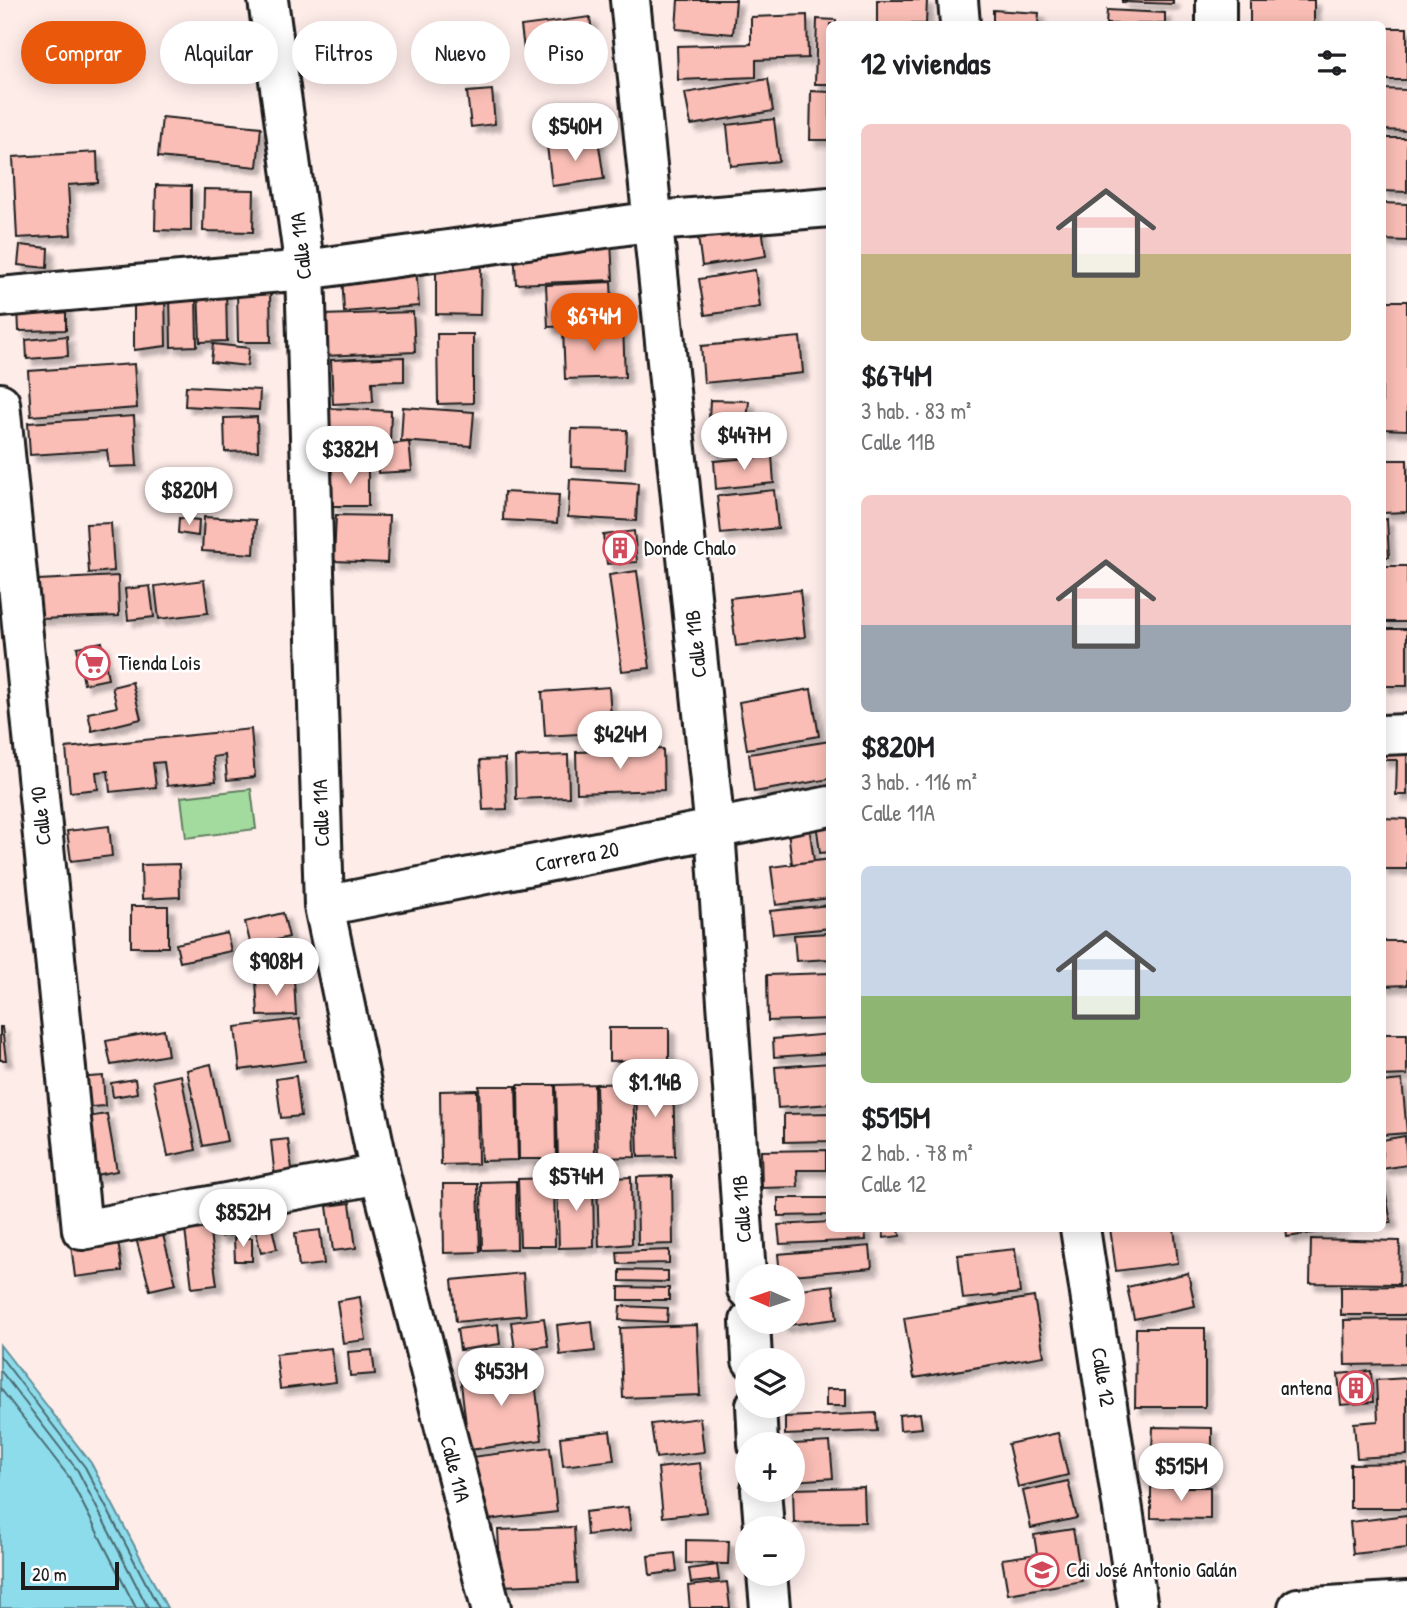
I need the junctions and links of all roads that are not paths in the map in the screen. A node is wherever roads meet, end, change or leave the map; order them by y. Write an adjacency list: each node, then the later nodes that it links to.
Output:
1 (268, 0): 9 (street, Calle 11A)
2 (630, 0): 8 (street, Calle 11B)
3 (958, 0): 5 (street)
4 (1216, 0): 6 (street)
5 (960, 21)
6 (1216, 21)
7 (826, 207): 8 (street)
8 (654, 221): 9 (street); 15 (street, Calle 11B)
9 (305, 271): 10 (street); 16 (street, Calle 11A)
10 (0, 296)
11 (0, 403): 17 (street, Calle 10)
12 (1407, 734): 13 (street)
13 (1386, 735)
14 (826, 807): 15 (street, Carrera 20)
15 (715, 830): 16 (street, Carrera 20); 19 (street, Calle 11B)
16 (324, 906): 17 (street, Calle 11A)
17 (380, 1174): 22 (street, Calle 11A)
18 (1081, 1232): 24 (street, Calle 12)
19 (745, 1264)
20 (768, 1586): 23 (street)
21 (1407, 1601): 25 (street)
22 (491, 1608)
23 (770, 1608)
24 (1138, 1608)
25 (1298, 1608)

